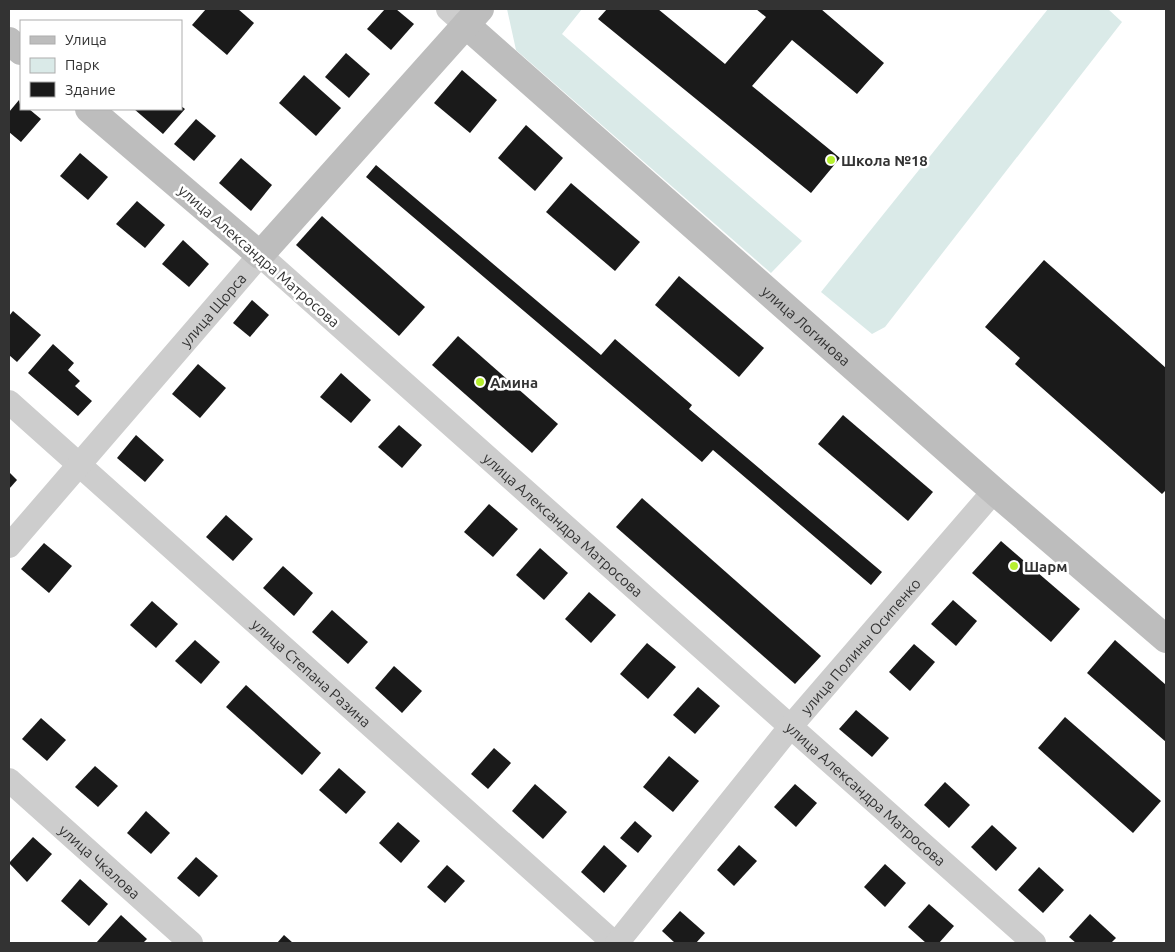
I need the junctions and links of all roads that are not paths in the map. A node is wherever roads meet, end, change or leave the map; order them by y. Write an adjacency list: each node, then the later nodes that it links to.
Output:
1 (465, 14): 5 (street, улица Щорса); 8 (street, улица Логинова)
2 (9, 41): 3 (street)
3 (20, 50)
4 (90, 110): 5 (street, улица Александра Матросова)
5 (260, 255): 7 (street, улица Щорса); 11 (street, улица Александра Матросова)
6 (9, 402): 7 (street, улица Степана Разина)
7 (80, 466): 9 (street, улица Щорса); 14 (street, улица Степана Разина)
8 (994, 491): 10 (street, улица Логинова); 11 (street, улица Полины Осипенко)
9 (9, 546)
10 (1166, 639)
11 (791, 726): 14 (street, улица Полины Осипенко); 15 (street, улица Александра Матросова)
12 (9, 780): 13 (street, улица Чкалова)
13 (191, 943)
14 (616, 943)
15 (1034, 943)

